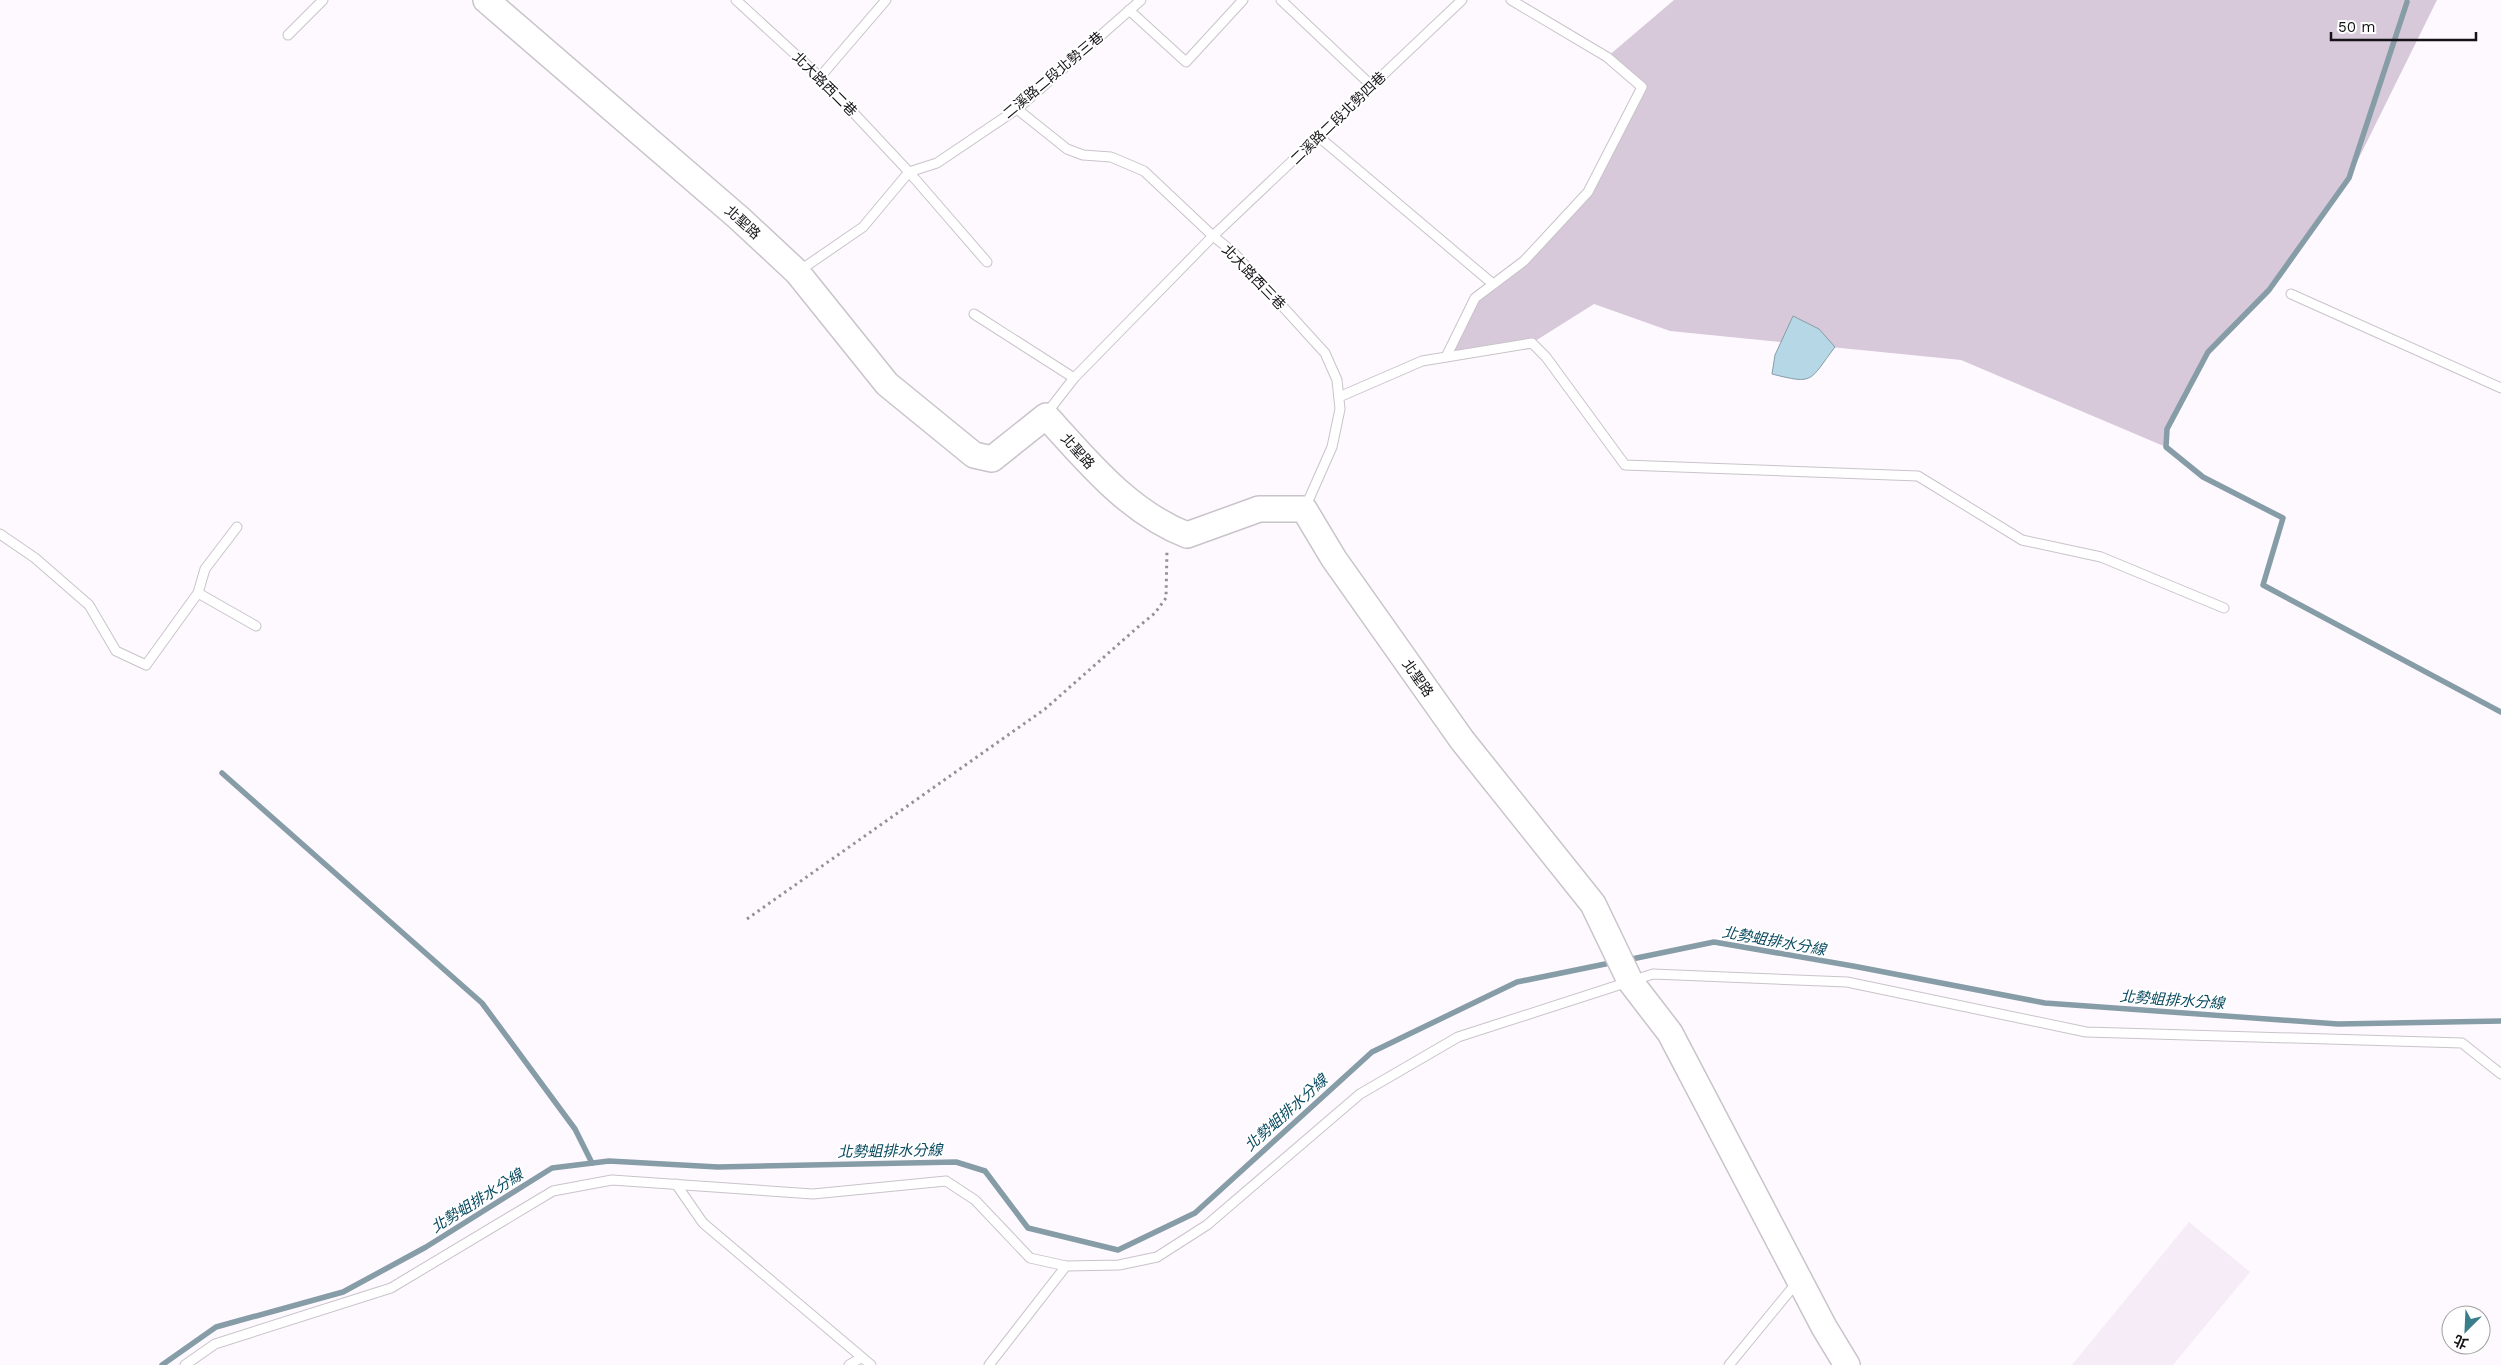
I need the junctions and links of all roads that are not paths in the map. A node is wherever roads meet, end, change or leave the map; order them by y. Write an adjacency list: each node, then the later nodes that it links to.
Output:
1 (323, 0): 11 (lane)
2 (486, 0): 19 (street, 北聖路)
3 (736, 0): 12 (lane, 北大路西二巷)
4 (886, 0): 12 (lane)
5 (1141, 0): 10 (lane, 二溪路二段北勢三巷)
6 (1243, 0): 10 (lane)
7 (1281, 0): 13 (lane)
8 (1462, 0): 13 (lane, 二溪路二段北勢四巷)
9 (1511, 0): 20 (lane)
10 (1129, 10): 14 (lane, 二溪路二段北勢三巷)
11 (288, 35)
12 (820, 77): 16 (lane, 北大路西二巷)
13 (1372, 86): 15 (lane, 二溪路二段北勢四巷)
14 (1017, 109): 16 (lane, 二溪路二段北勢三巷); 17 (lane, 北大路西三巷)
15 (1318, 137): 17 (lane, 二溪路二段北勢四巷); 20 (lane)
16 (909, 172): 18 (lane, 北大路西二巷); 19 (lane)
17 (1213, 236): 24 (lane, 二溪路二段北勢四巷); 26 (lane, 北大路西三巷)
18 (987, 262)
19 (797, 272): 27 (street, 北聖路)
20 (1493, 284): 23 (lane)
21 (2291, 294): 25 (lane)
22 (974, 314): 24 (lane)
23 (1446, 357): 26 (lane); 32 (lane)
24 (1074, 378): 27 (lane, 二溪路二段北勢四巷)
25 (2501, 388)
26 (1339, 397): 28 (lane, 北大路西三巷)
27 (1046, 416): 28 (street, 北聖路)
28 (1304, 508): 34 (street, 北聖路)
29 (236, 527): 31 (lane)
30 (0, 534): 31 (lane)
31 (198, 593): 33 (lane)
32 (2224, 608)
33 (256, 626)
34 (1624, 968): 35 (lane); 37 (lane); 38 (street, 北聖路)
35 (2501, 1074)
36 (676, 1184): 37 (lane); 39 (lane); 40 (lane)
37 (1066, 1266): 43 (lane)
38 (1800, 1279): 44 (lane); 45 (street, 北聖路)
39 (862, 1358): 41 (lane); 42 (lane)
40 (185, 1365)
41 (849, 1365)
42 (871, 1365)
43 (990, 1365)
44 (1729, 1365)
45 (1847, 1365)

